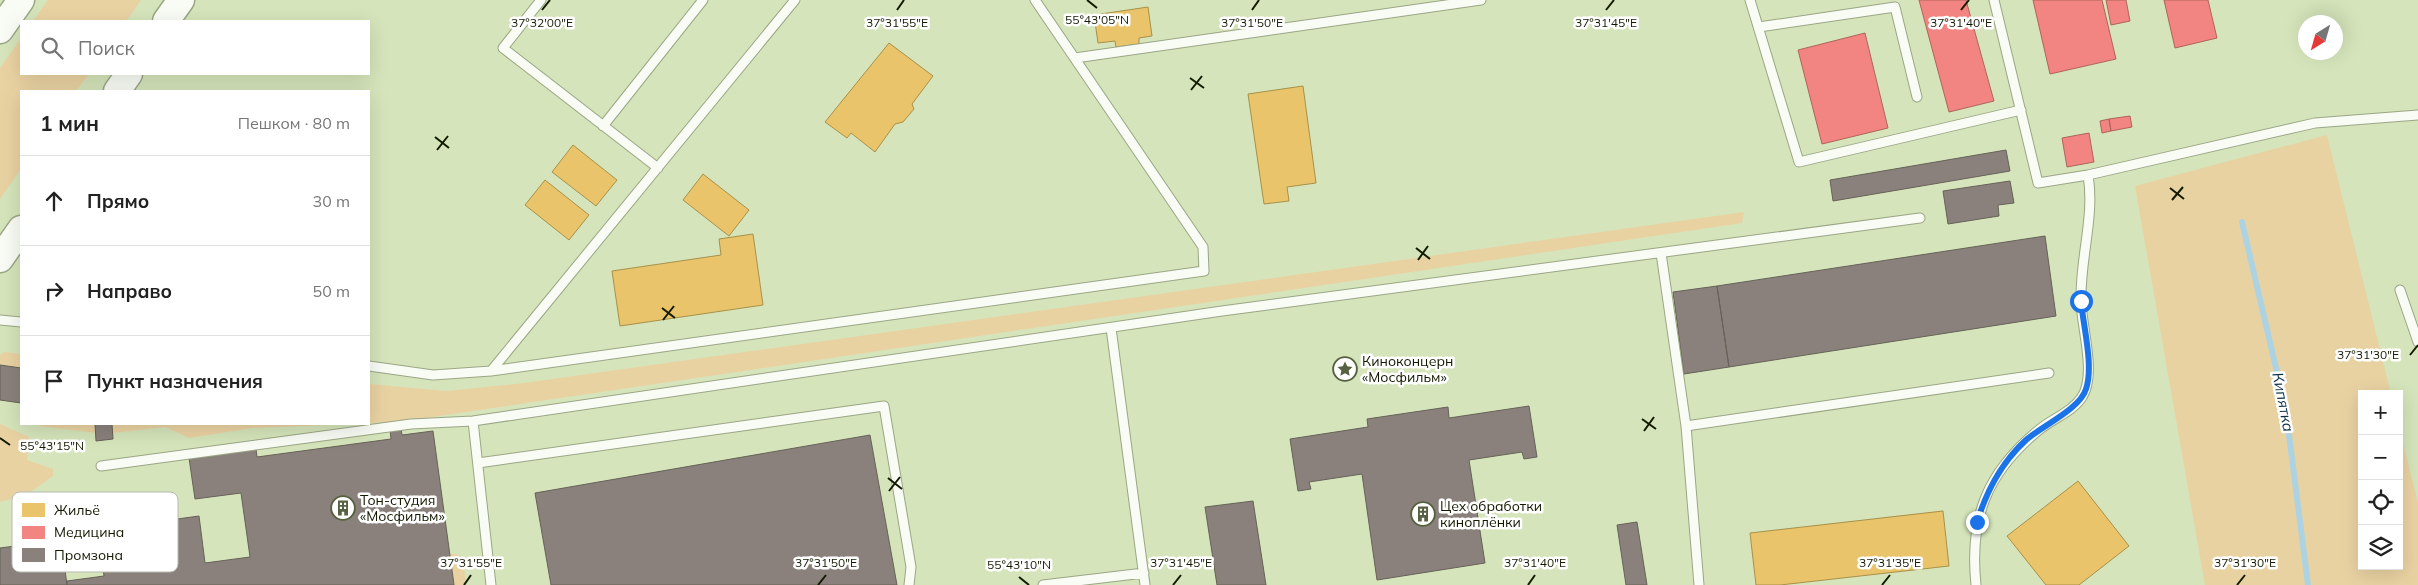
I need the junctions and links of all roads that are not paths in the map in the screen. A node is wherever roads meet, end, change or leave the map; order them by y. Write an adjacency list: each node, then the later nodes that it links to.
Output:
1 (21, 0): 12 (main road)
2 (181, 0): 10 (main road)
3 (541, 0): 19 (lane)
4 (703, 0): 19 (lane)
5 (795, 0): 20 (lane)
6 (1035, 0): 13 (lane)
7 (1481, 0): 13 (lane)
8 (1750, 0): 11 (lane)
9 (1994, 0): 17 (lane)
10 (167, 20)
11 (1759, 27): 16 (lane); 17 (lane)
12 (0, 30)
13 (1075, 58): 32 (lane)
14 (128, 75): 15 (main road)
15 (118, 90)
16 (1917, 97)
17 (2020, 110): 21 (lane)
18 (2418, 115): 21 (lane)
19 (603, 126): 20 (lane)
20 (658, 168): 32 (lane)
21 (2088, 175): 44 (lane)
22 (1920, 218): 24 (lane)
23 (20, 229): 25 (main road)
24 (1661, 253): 29 (lane); 35 (lane)
25 (0, 259)
26 (2400, 290): 30 (lane)
27 (0, 320): 28 (lane)
28 (20, 322)
29 (1111, 328): 34 (lane); 38 (lane)
30 (2418, 342)
31 (370, 366): 32 (lane)
32 (491, 371)
33 (2049, 374): 35 (lane)
34 (473, 421): 36 (lane); 37 (lane)
35 (1686, 426): 43 (lane)
36 (478, 464): 39 (lane); 40 (lane)
37 (101, 466)
38 (1144, 572): 41 (lane); 42 (lane)
39 (491, 585)
40 (909, 585)
41 (1043, 585)
42 (1146, 585)
43 (1699, 585)
44 (1976, 585)

